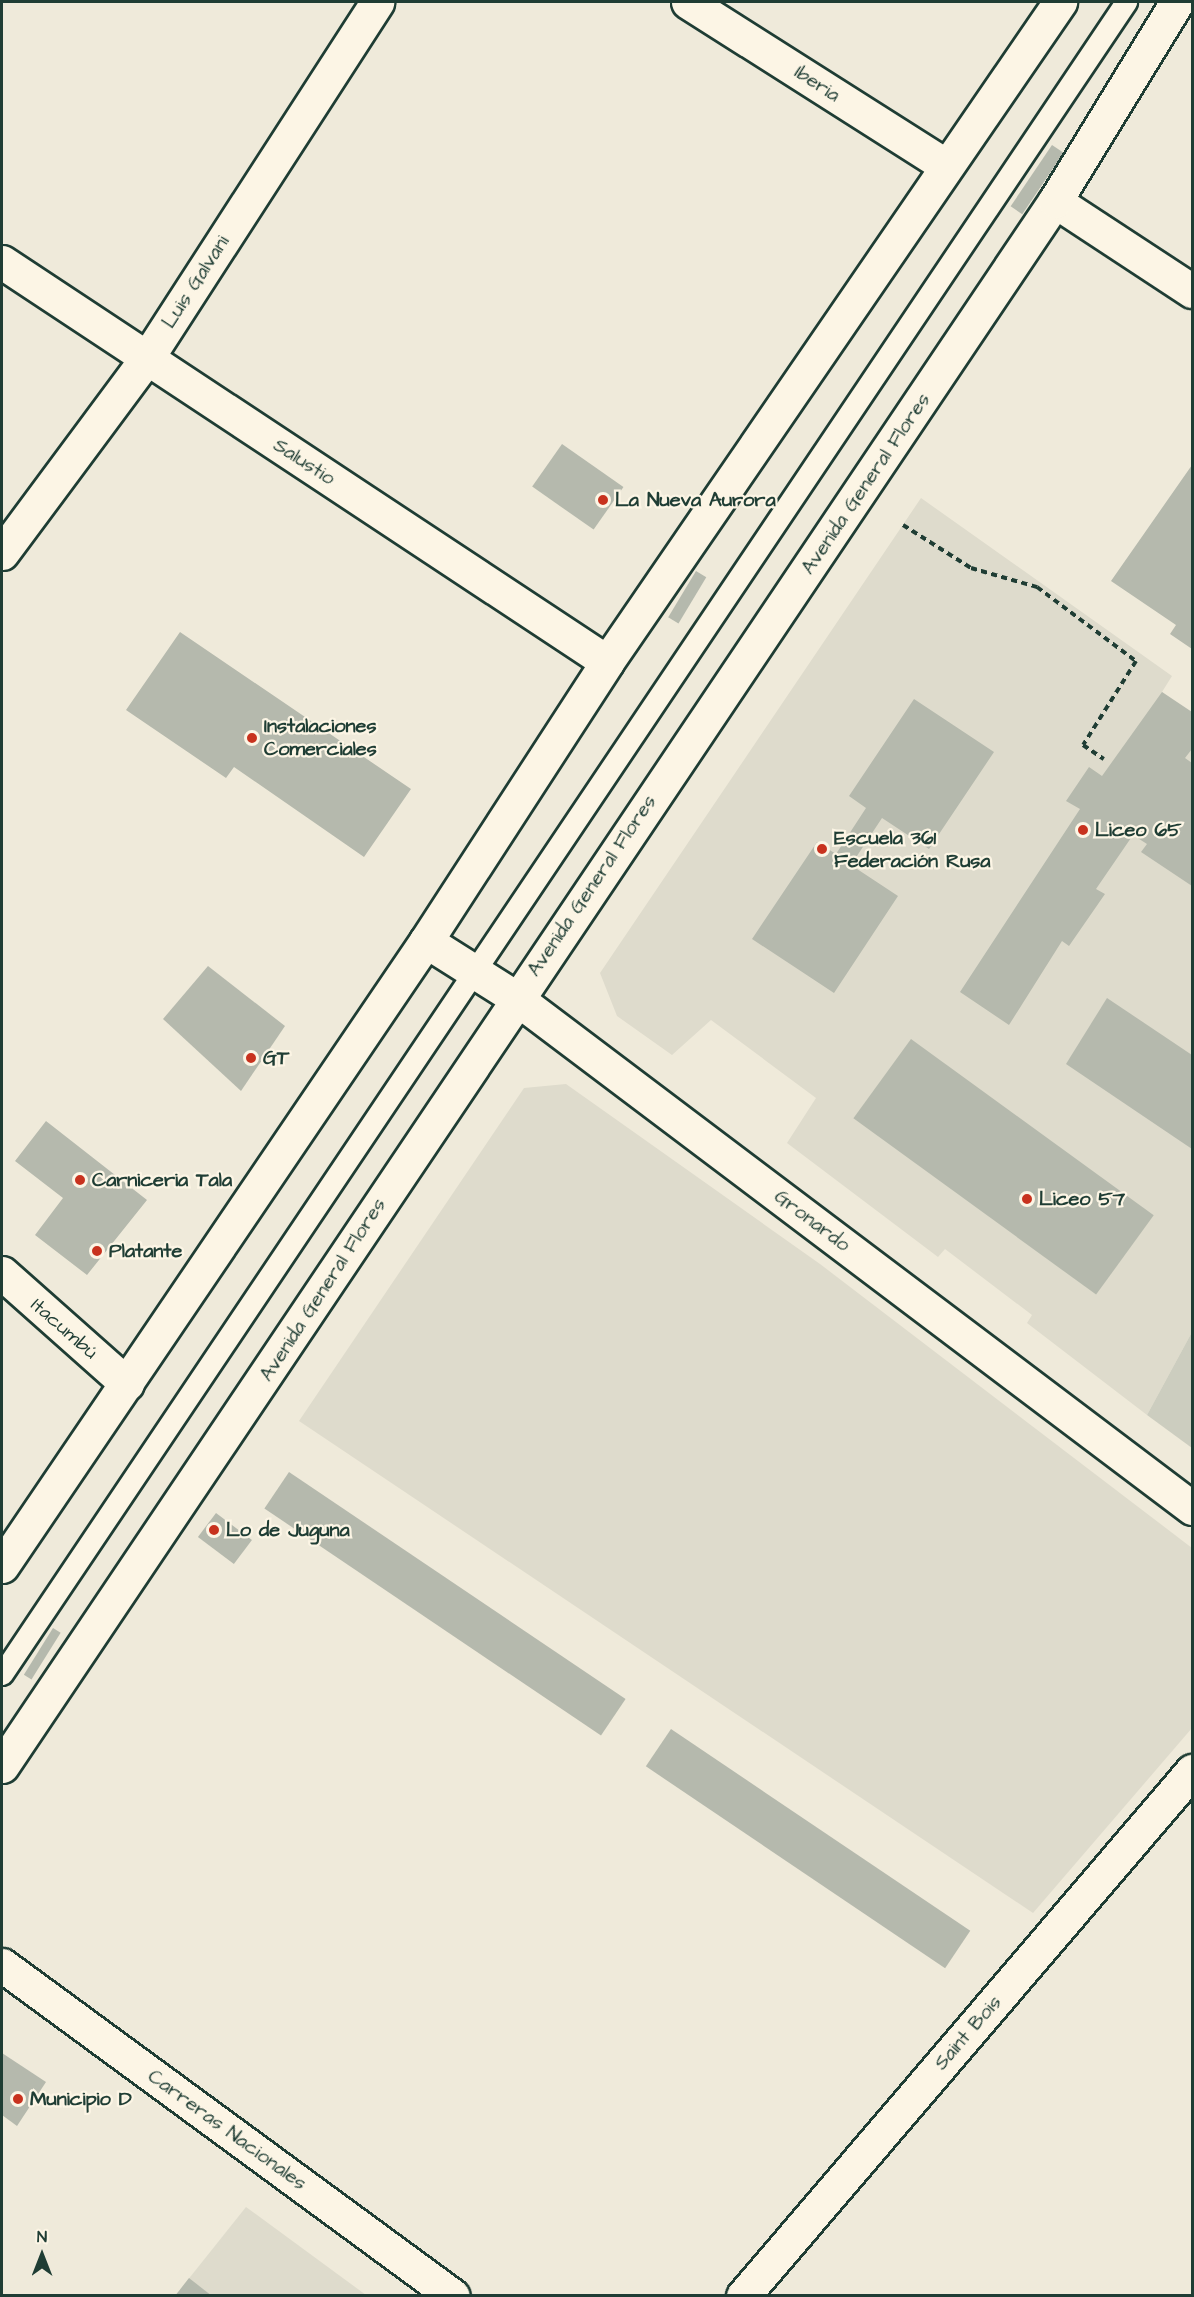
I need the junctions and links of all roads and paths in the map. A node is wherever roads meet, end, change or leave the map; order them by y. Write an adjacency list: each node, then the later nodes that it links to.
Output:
1 (377, 2): 10 (street, Luis Galvani)
2 (688, 2): 6 (street, Iberia)
3 (1060, 2): 6 (street)
4 (1126, 2): 16 (lane)
5 (1177, 2): 7 (street, Avenida General Flores)
6 (946, 166): 13 (street)
7 (1055, 201): 9 (street); 17 (street, Avenida General Flores)
8 (2, 262): 10 (street, Salustio)
9 (1192, 291)
10 (147, 358): 12 (street, Luis Galvani); 13 (street, Salustio)
11 (903, 525): 14 (path)
12 (2, 553)
13 (607, 662): 15 (street)
14 (1104, 759)
15 (426, 941): 16 (street, Gronardo); 19 (street)
16 (476, 973): 17 (street, Gronardo); 22 (lane)
17 (516, 998): 20 (street, Gronardo); 23 (street, Avenida General Flores)
18 (2, 1274): 19 (street, Itacumbú)
19 (127, 1384): 21 (street)
20 (1192, 1508)
21 (2, 1566)
22 (2, 1674)
23 (2, 1766)
24 (1192, 1771): 27 (street, Saint Bois)
25 (2, 1965): 26 (street, Carreras Nacionales)
26 (453, 2295)
27 (743, 2295)

